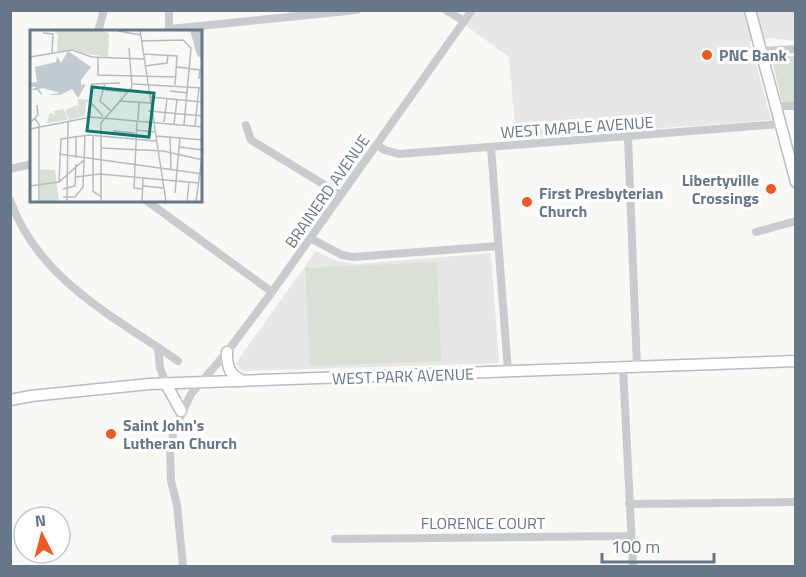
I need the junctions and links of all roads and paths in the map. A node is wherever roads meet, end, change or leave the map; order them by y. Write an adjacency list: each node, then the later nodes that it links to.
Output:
1 (104, 10): 8 (street)
2 (169, 10): 9 (street)
3 (357, 10): 10 (street)
4 (446, 10): 7 (street)
5 (472, 10): 7 (street, BRAINERD AVENUE)
6 (750, 10): 12 (main road)
7 (464, 21): 18 (street, BRAINERD AVENUE)
8 (99, 30)
9 (170, 30)
10 (179, 30)
11 (795, 49): 12 (street)
12 (761, 51): 13 (main road)
13 (776, 106): 14 (street); 15 (main road)
14 (795, 106)
15 (780, 124): 17 (street, WEST MAPLE AVENUE); 22 (main road)
16 (246, 125): 23 (street)
17 (628, 137): 19 (street, WEST MAPLE AVENUE); 36 (street)
18 (377, 145): 19 (street, WEST MAPLE AVENUE); 23 (street, BRAINERD AVENUE)
19 (490, 147): 29 (street)
20 (30, 164): 21 (street)
21 (10, 169)
22 (795, 182)
23 (341, 195): 28 (street, BRAINERD AVENUE)
24 (10, 200): 31 (street)
25 (148, 202): 30 (street)
26 (795, 221): 27 (street)
27 (756, 232)
28 (310, 238): 29 (street); 30 (street, BRAINERD AVENUE)
29 (498, 246): 38 (street)
30 (272, 292): 32 (street, BRAINERD AVENUE)
31 (158, 347): 33 (street); 37 (street)
32 (227, 352): 39 (main road); 40 (street, BRAINERD AVENUE)
33 (178, 361)
34 (795, 361): 36 (main road, WEST PARK AVENUE)
35 (623, 367): 36 (main road, WEST PARK AVENUE); 38 (main road, WEST PARK AVENUE); 46 (street)
36 (637, 367)
37 (160, 368): 41 (street); 42 (street)
38 (508, 372): 39 (main road, WEST PARK AVENUE)
39 (243, 382): 40 (main road, WEST PARK AVENUE)
40 (200, 383): 42 (main road, WEST PARK AVENUE); 44 (street, BRAINERD AVENUE)
41 (150, 384): 42 (main road, WEST PARK AVENUE); 43 (main road, WEST PARK AVENUE)
42 (166, 384): 44 (main road)
43 (10, 400)
44 (182, 411): 49 (street, BRAINERD AVENUE)
45 (795, 502): 46 (street)
46 (629, 504): 47 (street)
47 (631, 536): 48 (street, FLORENCE COURT); 50 (street)
48 (335, 539)
49 (183, 567)
50 (633, 567)

